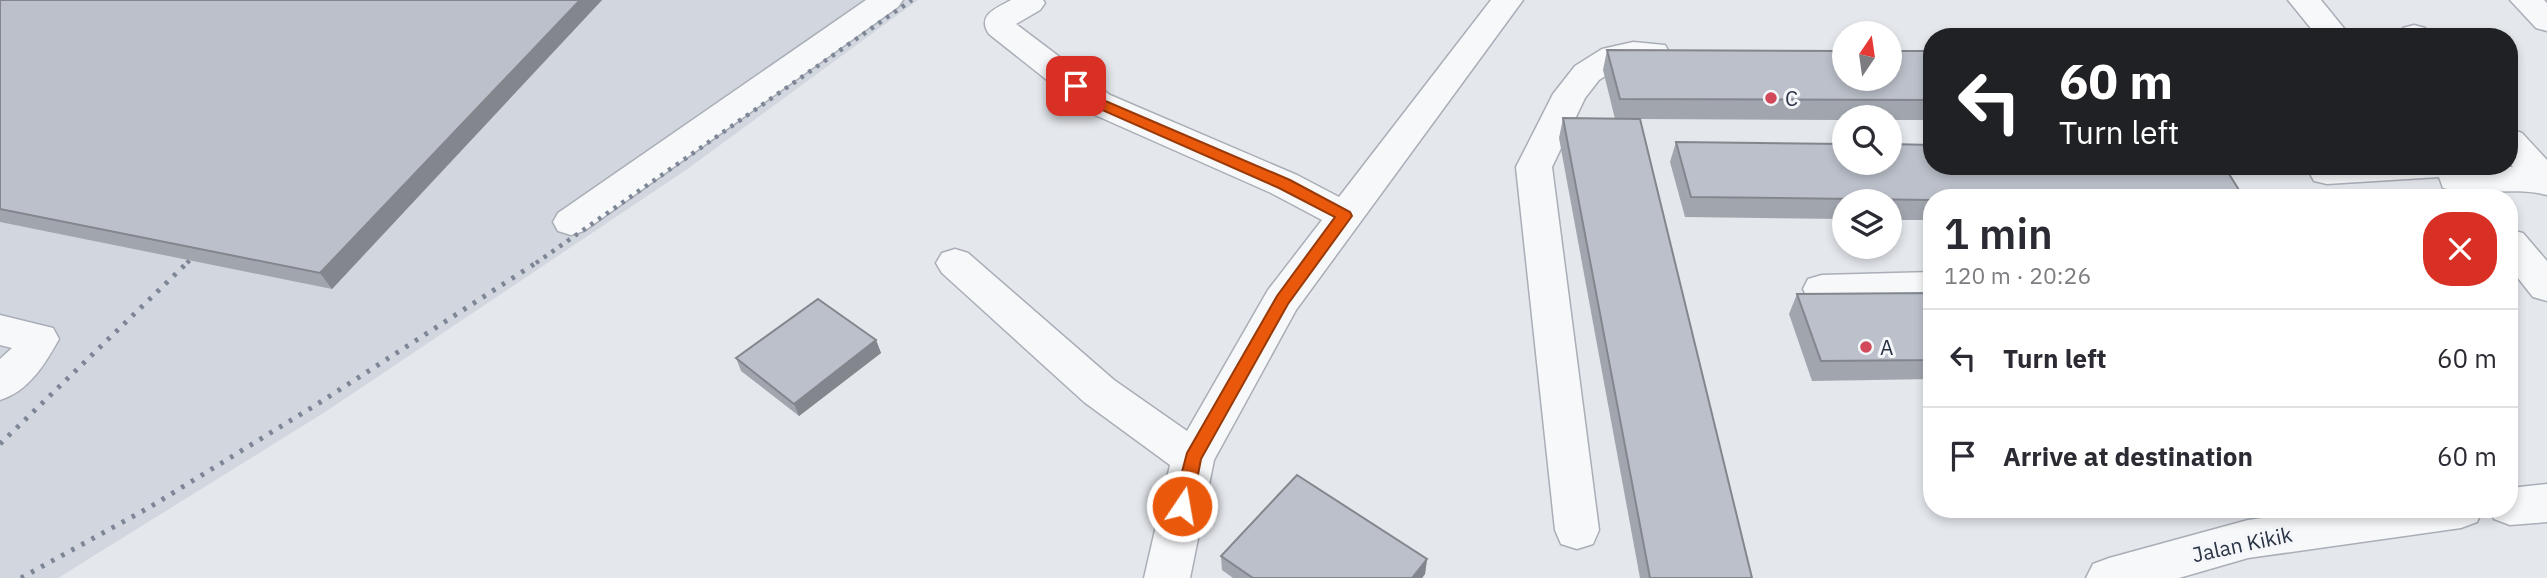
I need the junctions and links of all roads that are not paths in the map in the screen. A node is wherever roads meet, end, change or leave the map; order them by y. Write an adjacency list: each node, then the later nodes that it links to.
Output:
1 (838, 0): 10 (street)
2 (887, 0): 10 (street)
3 (1507, 0): 15 (street)
4 (2304, 0): 8 (street)
5 (2526, 0): 7 (street)
6 (1029, 3): 15 (street)
7 (2547, 21)
8 (2327, 28)
9 (1686, 51): 28 (street)
10 (798, 62): 16 (street)
11 (2518, 150): 14 (street)
12 (2452, 177): 13 (street); 14 (street)
13 (2331, 179)
14 (2545, 181)
15 (1345, 216): 24 (street)
16 (571, 222)
17 (2518, 253): 20 (street)
18 (955, 263): 24 (street)
19 (1923, 286): 21 (street)
20 (2547, 287)
21 (1822, 289)
22 (0, 330): 23 (street)
23 (0, 384)
24 (1193, 458): 29 (street)
25 (2547, 503): 26 (street)
26 (2518, 505)
27 (2397, 518): 30 (street, Jalan Kikik)
28 (1577, 530)
29 (1167, 578)
30 (2109, 578)

